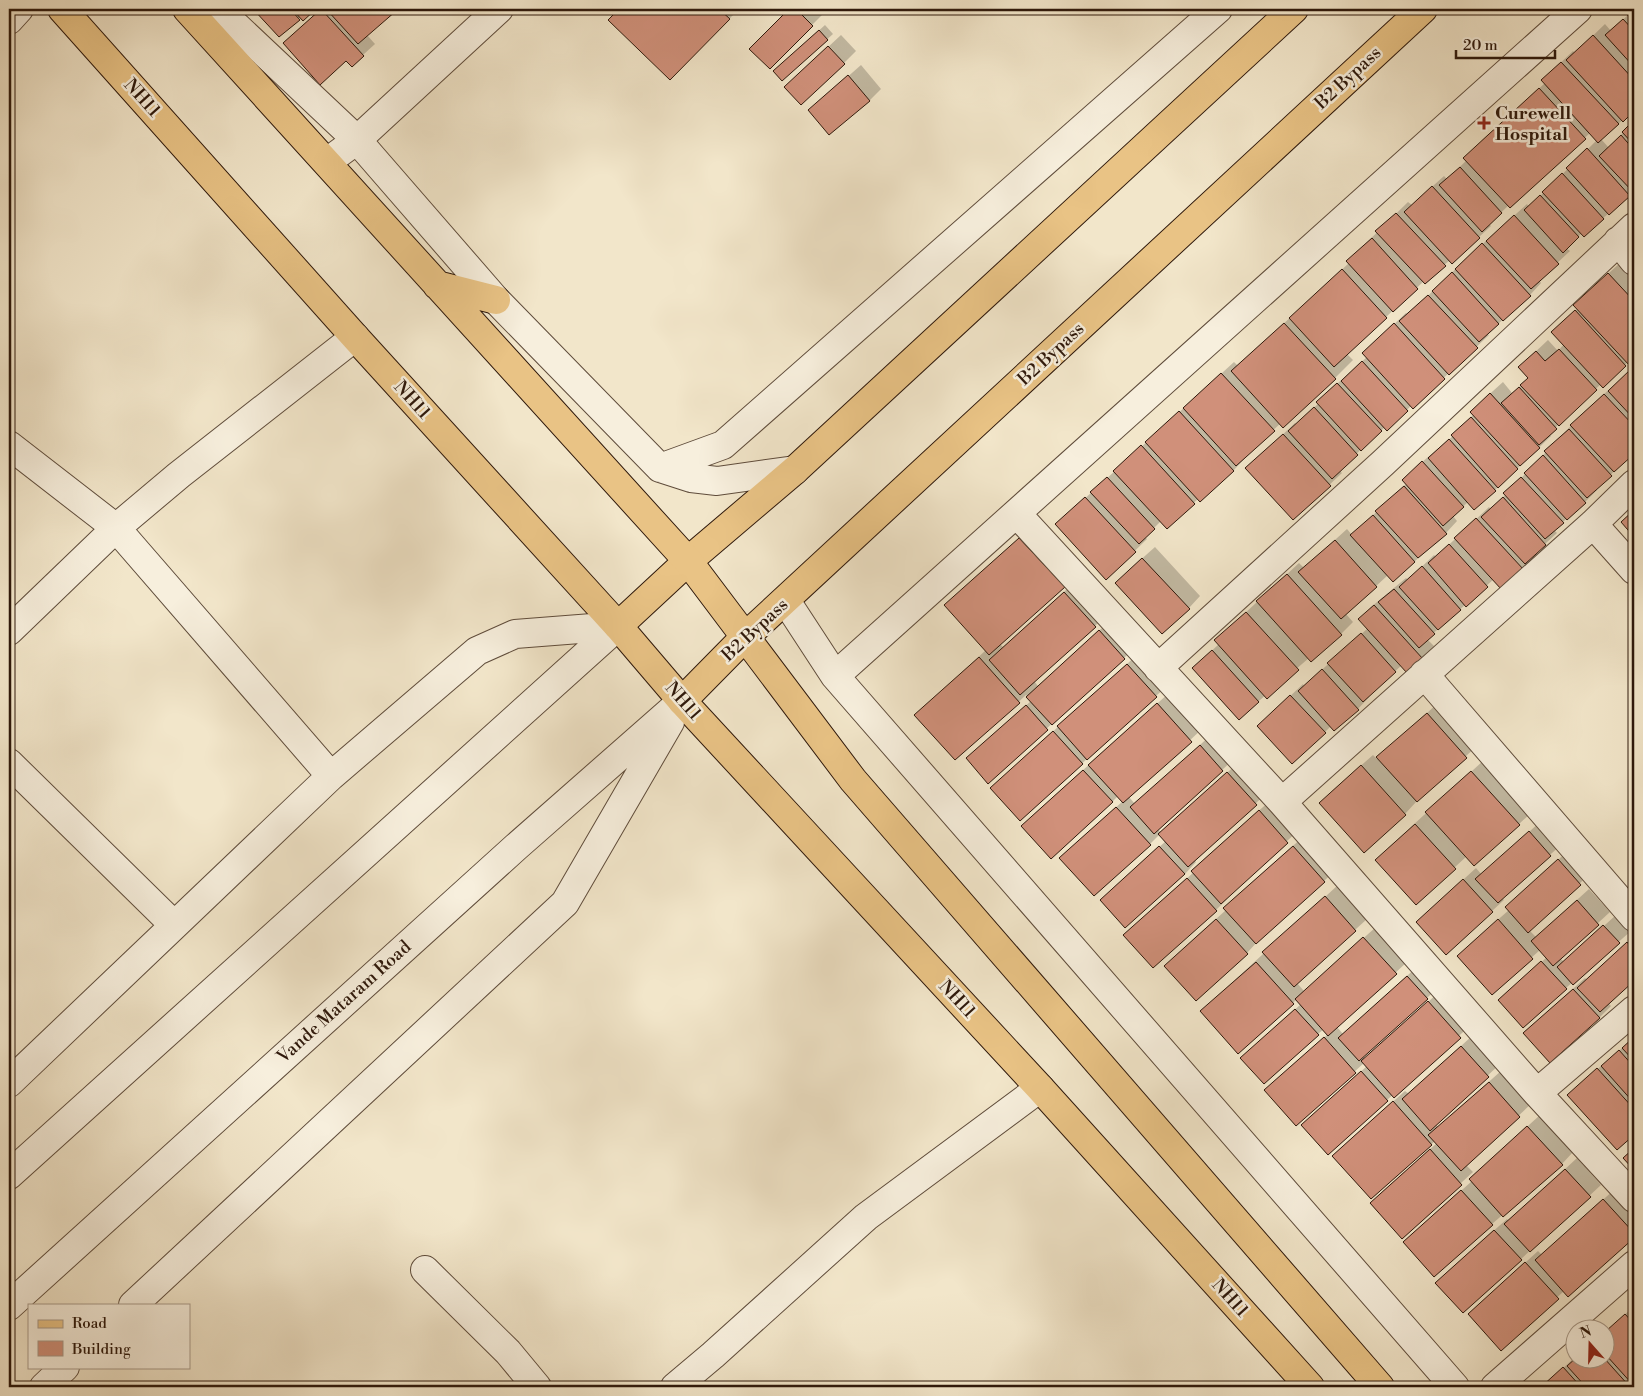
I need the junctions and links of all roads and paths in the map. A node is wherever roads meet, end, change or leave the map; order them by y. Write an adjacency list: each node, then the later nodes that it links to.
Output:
1 (19, 9): 10 (street)
2 (62, 9): 16 (main road, NH11)
3 (187, 9): 12 (main road)
4 (218, 9): 11 (street)
5 (499, 9): 11 (street)
6 (1218, 9): 18 (street)
7 (1294, 9): 19 (main road)
8 (1423, 9): 26 (main road, B2 Bypass)
9 (1578, 9): 21 (street)
10 (9, 20)
11 (357, 140): 12 (street); 15 (street)
12 (327, 162): 14 (main road)
13 (1629, 243): 30 (street)
14 (438, 285): 15 (main road); 24 (main road)
15 (496, 300): 18 (street)
16 (354, 337): 23 (street); 27 (main road, NH11)
17 (9, 445): 23 (street)
18 (660, 468): 19 (street)
19 (795, 470): 24 (main road)
20 (1634, 484): 22 (street)
21 (1017, 514): 30 (street); 32 (street)
22 (1593, 524): 25 (street); 31 (street)
23 (116, 528): 28 (street); 35 (street)
24 (688, 562): 27 (main road); 29 (main road)
25 (1634, 570)
26 (786, 601): 29 (main road, B2 Bypass); 32 (street)
27 (618, 626): 33 (main road, NH11); 35 (street); 43 (street)
28 (9, 631)
29 (746, 636): 33 (main road, B2 Bypass); 54 (main road)
30 (1158, 668): 36 (street)
31 (1424, 674): 36 (street); 37 (street)
32 (836, 676): 55 (street)
33 (682, 701): 41 (main road, NH11); 47 (street); 48 (street, Vande Mataram Road)
34 (9, 763): 38 (street)
35 (331, 776): 38 (street)
36 (1282, 802): 42 (street)
37 (1634, 917)
38 (174, 925): 40 (street)
39 (1634, 1010): 42 (street)
40 (10, 1079)
41 (1040, 1088): 52 (street); 53 (main road, NH11)
42 (1537, 1093): 44 (street)
43 (9, 1175)
44 (1634, 1198)
45 (1634, 1265): 56 (street)
46 (425, 1270): 51 (street)
47 (134, 1304)
48 (9, 1306)
49 (64, 1368): 50 (street)
50 (44, 1387)
51 (536, 1387)
52 (675, 1387)
53 (1310, 1387)
54 (1380, 1387)
55 (1455, 1387)
56 (1495, 1387)

